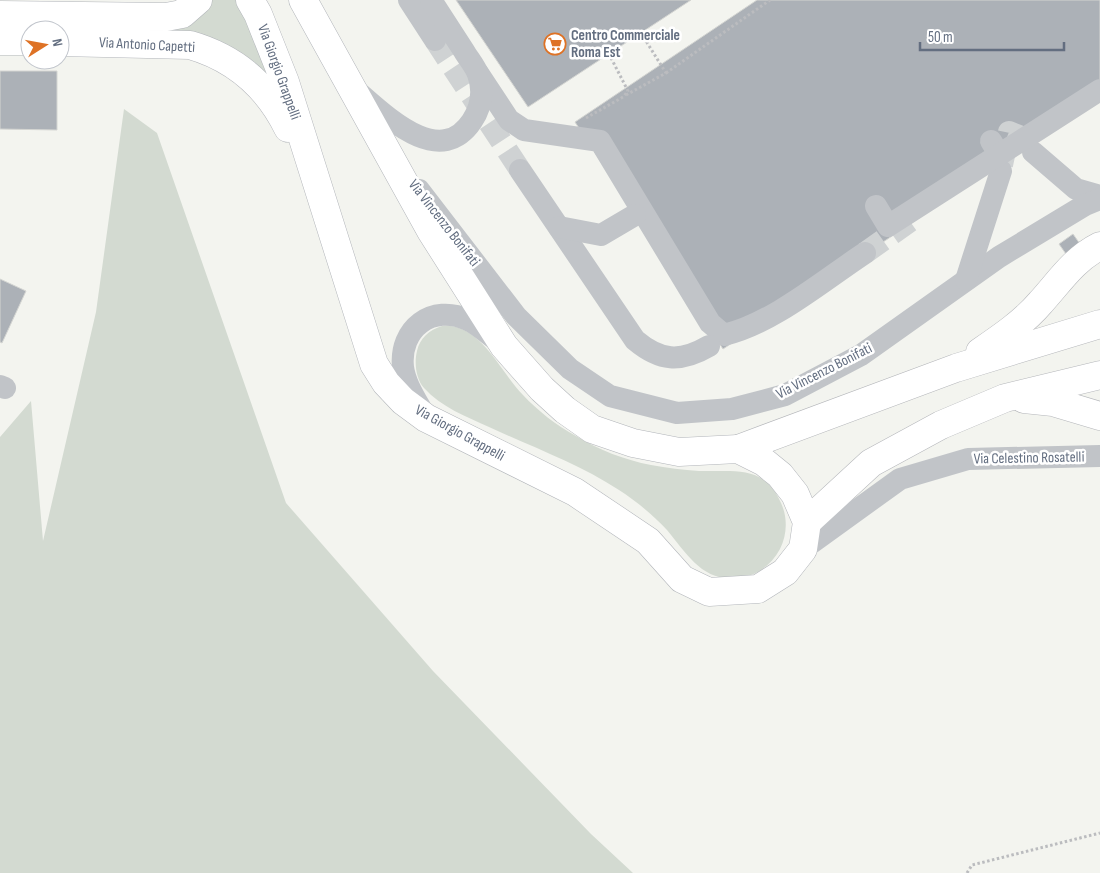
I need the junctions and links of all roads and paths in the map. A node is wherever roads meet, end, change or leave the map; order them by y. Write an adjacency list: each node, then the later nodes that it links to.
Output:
1 (198, 0): 8 (main road, Via Antonio Capetti)
2 (250, 0): 25 (main road, Via Giorgio Grappelli)
3 (303, 0): 17 (main road)
4 (409, 0): 11 (street)
5 (431, 0): 15 (street)
6 (770, 0): 16 (path)
7 (0, 15): 8 (main road, Via Antonio Capetti)
8 (154, 31): 13 (main road, Via Antonio Capetti); 25 (main road, Via Antonio Capetti)
9 (641, 33): 16 (path)
10 (0, 40): 12 (main road)
11 (435, 40)
12 (20, 41)
13 (70, 42)
14 (609, 54): 19 (path)
15 (478, 73): 17 (street); 31 (street)
16 (666, 73): 19 (path)
17 (352, 88): 21 (main road)
18 (1100, 90): 23 (street, bridge)
19 (623, 97): 20 (path)
20 (581, 121)
21 (382, 143): 32 (street, Via Vincenzo Bonifati); 34 (main road)
22 (1032, 152): 26 (street)
23 (997, 155): 27 (street, bridge); 32 (street)
24 (520, 170): 29 (street)
25 (315, 182): 40 (main road, Via Giorgio Grappelli)
26 (1100, 197): 32 (street, Via Vincenzo Bonifati)
27 (876, 206)
28 (635, 215): 29 (street)
29 (559, 227): 35 (street)
30 (1100, 246): 36 (main road)
31 (865, 253)
32 (966, 280)
33 (1100, 324): 36 (main road)
34 (504, 346): 40 (street); 41 (main road)
35 (709, 346)
36 (956, 368): 41 (main road)
37 (1100, 374): 38 (main road)
38 (1005, 398): 39 (main road); 43 (main road)
39 (1100, 416)
40 (426, 418): 44 (main road, Via Giorgio Grappelli)
41 (738, 450): 43 (main road)
42 (1100, 456): 44 (street, Via Celestino Rosatelli)
43 (807, 522): 44 (main road)
44 (803, 549)
45 (1100, 833): 46 (path)
46 (967, 873)

